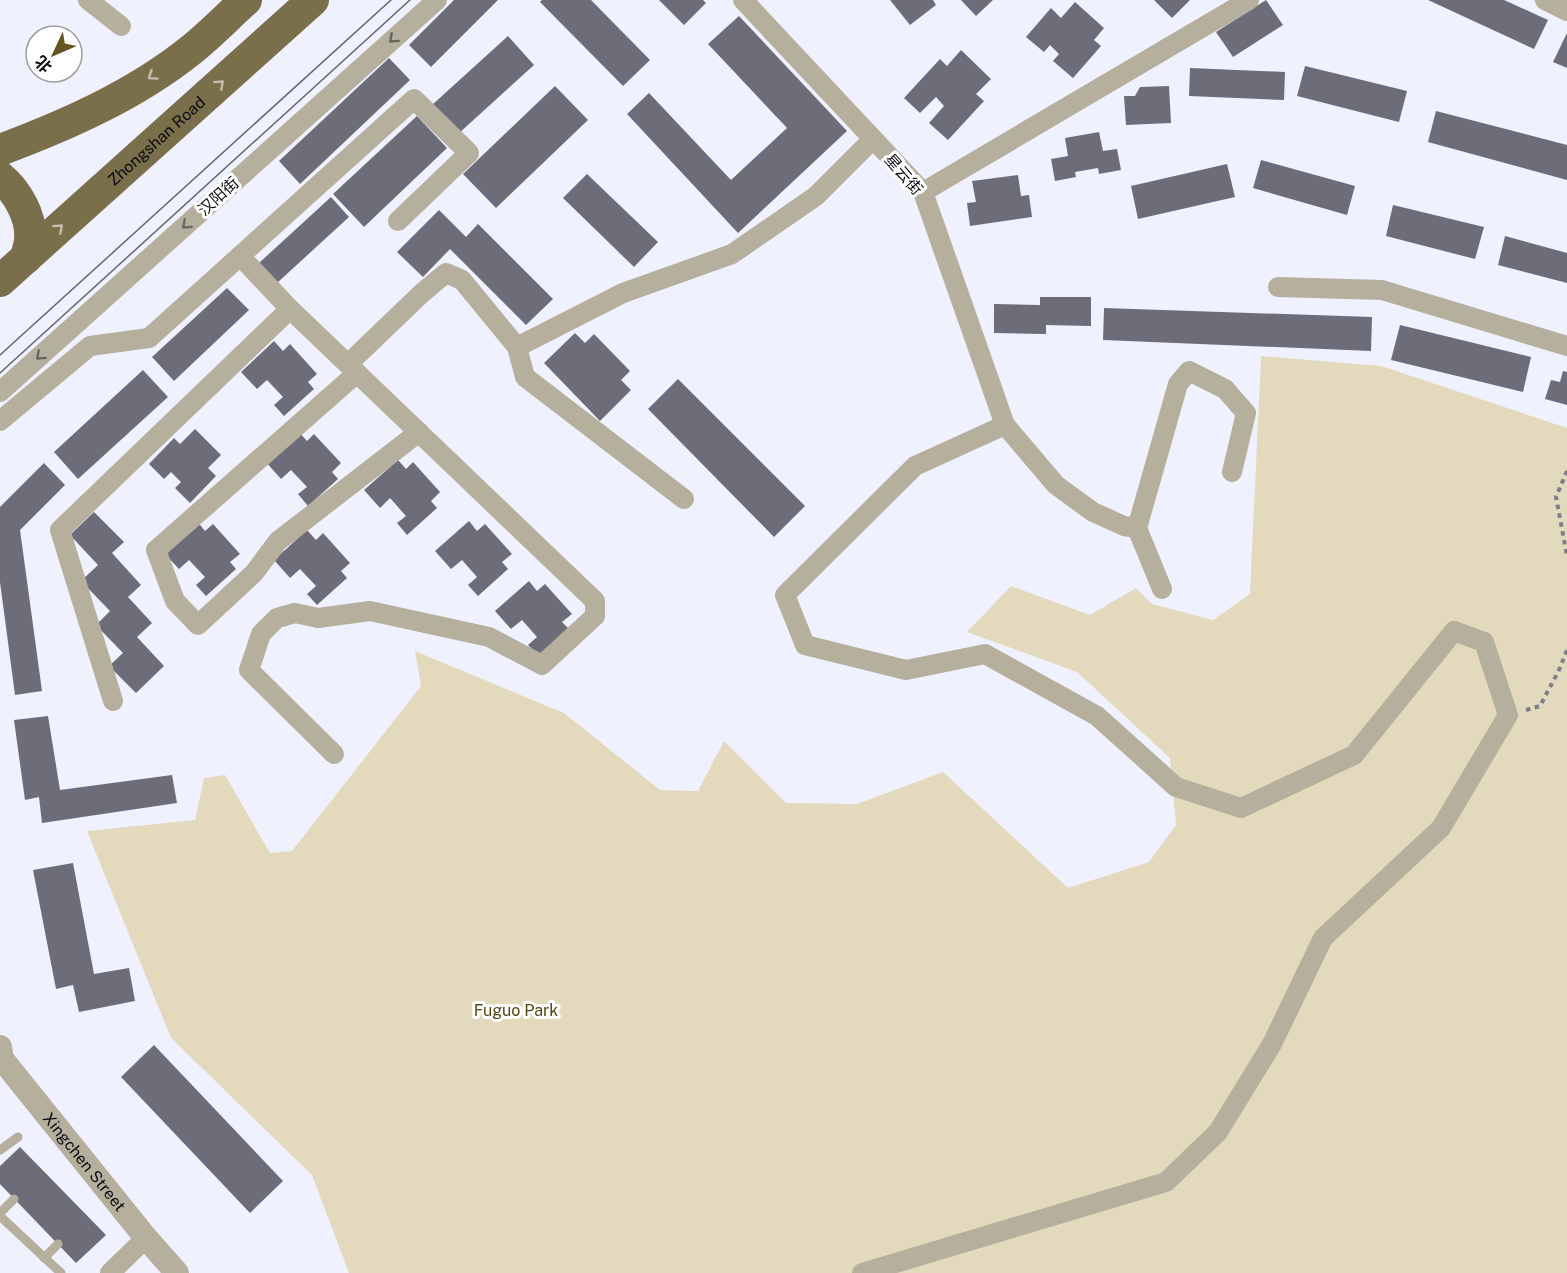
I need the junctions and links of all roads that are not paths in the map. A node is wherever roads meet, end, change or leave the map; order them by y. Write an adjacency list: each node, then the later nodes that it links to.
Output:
1 (88, 0): 9 (street)
2 (246, 0): 11 (highway, one-way to 11)
3 (313, 0): 16 (highway, Zhongshan Road, one-way to 3)
4 (437, 0): 23 (street, 汉阳街, one-way to 23)
5 (743, 0): 10 (street, 星云街)
6 (1249, 0): 13 (street)
7 (1545, 0): 8 (street)
8 (1567, 10)
9 (121, 26)
10 (873, 139): 13 (street, 星云街); 21 (street)
11 (0, 150)
12 (0, 177): 16 (highway)
13 (923, 192): 25 (street, 星云街)
14 (398, 221): 15 (street)
15 (240, 256): 19 (street); 24 (street)
16 (26, 258): 17 (highway, Zhongshan Road)
17 (0, 281)
18 (1278, 287): 20 (street)
19 (290, 309): 22 (street); 31 (street)
20 (1567, 346)
21 (517, 347): 22 (street); 28 (street)
22 (353, 369): 26 (street); 26 (street)
23 (0, 392)
24 (0, 421)
25 (1005, 425): 29 (street); 44 (street)
26 (419, 432): 32 (street)
27 (1232, 472): 29 (street)
28 (684, 499)
29 (1137, 528): 30 (street)
30 (1162, 589)
31 (113, 701)
32 (334, 754)
33 (0, 1047): 38 (street, Xingchen Street)
34 (18, 1137): 35 (lane)
35 (0, 1150)
36 (14, 1199): 37 (lane)
37 (0, 1215): 40 (lane)
38 (146, 1238): 42 (street); 43 (street, Xingchen Street)
39 (58, 1244): 40 (lane)
40 (44, 1258): 41 (lane)
41 (61, 1273)
42 (110, 1273)
43 (177, 1273)
44 (862, 1273)

